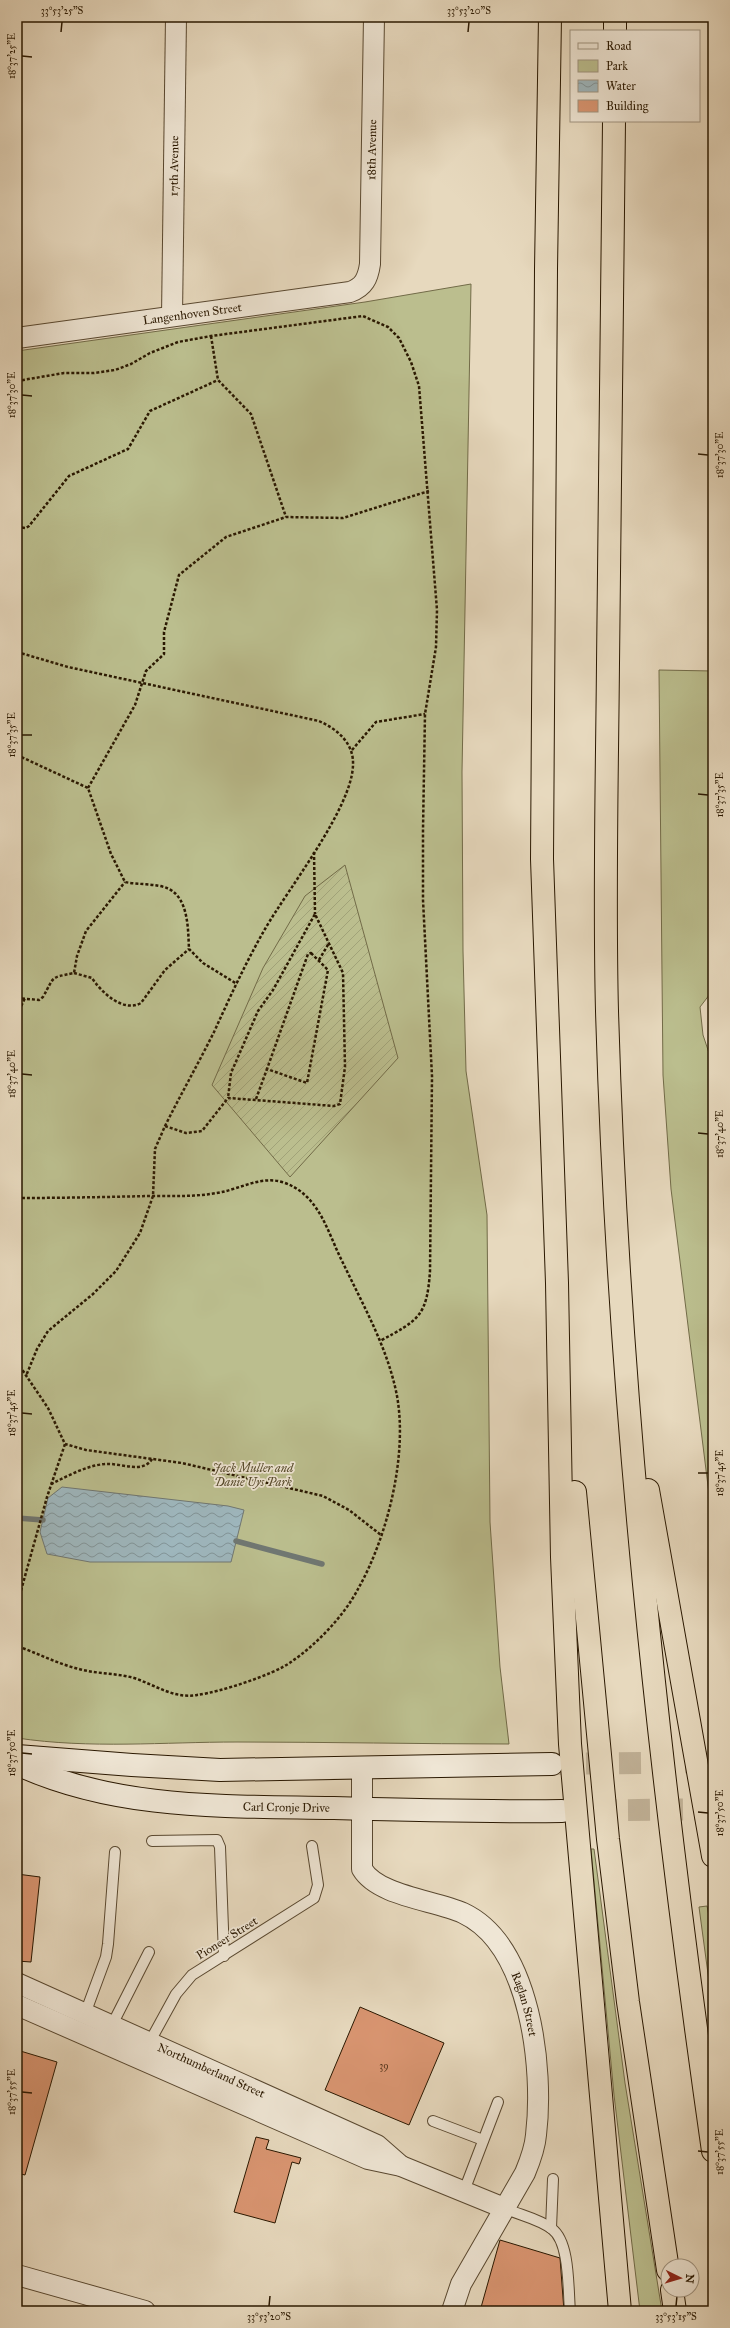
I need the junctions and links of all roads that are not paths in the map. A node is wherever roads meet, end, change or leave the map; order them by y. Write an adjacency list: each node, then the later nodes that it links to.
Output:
1 (176, 17): 8 (street, 17th Avenue)
2 (374, 17): 7 (street, 18th Avenue)
3 (550, 17): 10 (highway)
4 (615, 17): 5 (highway)
5 (615, 30)
6 (614, 122): 11 (highway)
7 (365, 282): 8 (street, Langenhoven Street)
8 (172, 316): 9 (street, Langenhoven Street)
9 (17, 338)
10 (556, 1283): 37 (highway); 43 (highway)
11 (627, 1385): 21 (highway); 32 (highway)
12 (17, 1756): 15 (main road)
13 (17, 1764): 16 (main road, Carl Cronje Drive)
14 (552, 1764): 15 (main road)
15 (362, 1767): 16 (street, Raglan Street)
16 (362, 1809): 17 (main road, Carl Cronje Drive); 35 (street, Raglan Street)
17 (562, 1811)
18 (152, 1841): 23 (lane)
19 (312, 1846): 23 (lane, Pioneer Street)
20 (115, 1852): 26 (lane)
21 (713, 1856)
22 (149, 1952): 27 (lane)
23 (224, 1956): 28 (lane, Pioneer Street)
24 (17, 1983): 26 (street, Northumberland Street)
25 (17, 2004): 28 (street, Northumberland Street)
26 (85, 2014): 27 (street, Northumberland Street)
27 (112, 2025): 28 (street, Northumberland Street)
28 (145, 2050): 34 (street, Northumberland Street)
29 (498, 2102): 31 (lane)
30 (433, 2120): 31 (lane)
31 (483, 2140): 34 (lane)
32 (713, 2151)
33 (553, 2179): 36 (lane)
34 (464, 2191): 35 (street, Northumberland Street)
35 (504, 2208): 36 (lane); 41 (street, Raglan Street)
36 (551, 2228): 42 (lane)
37 (666, 2258)
38 (17, 2275): 40 (street)
39 (673, 2298): 44 (highway)
40 (144, 2311)
41 (452, 2311)
42 (570, 2311)
43 (620, 2311)
44 (675, 2311)

